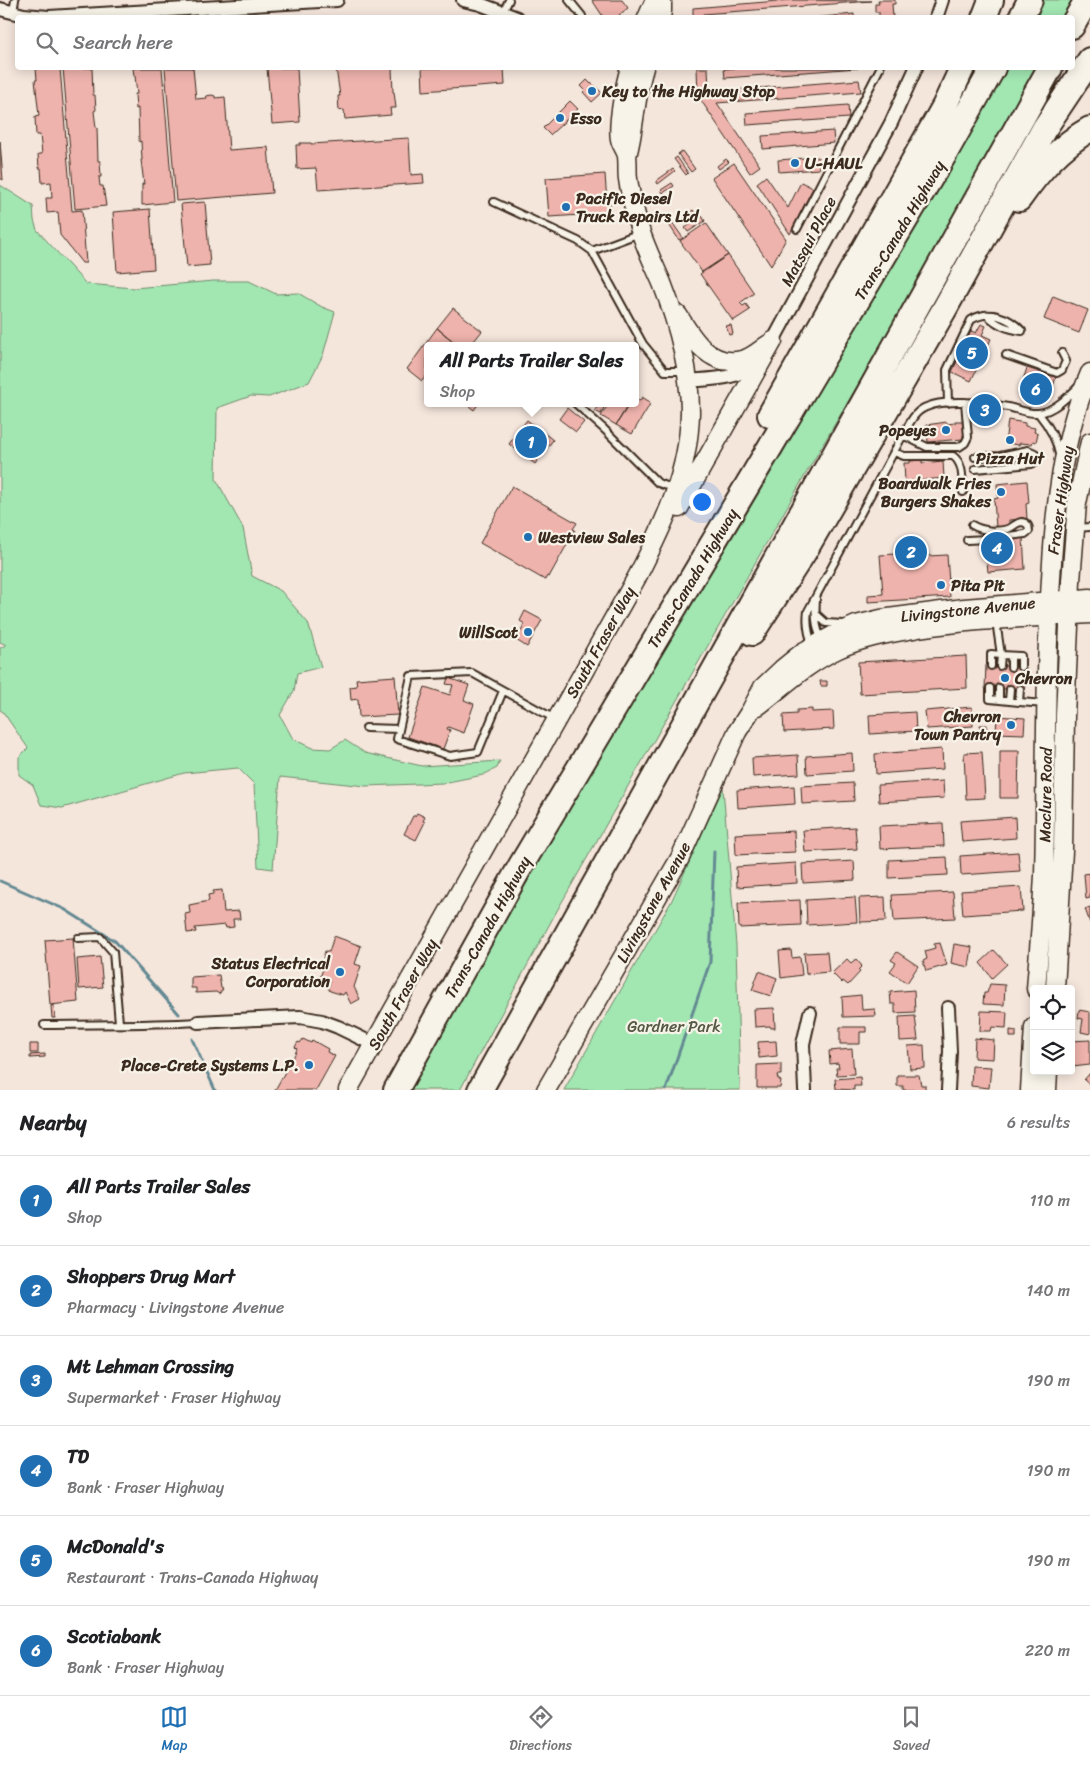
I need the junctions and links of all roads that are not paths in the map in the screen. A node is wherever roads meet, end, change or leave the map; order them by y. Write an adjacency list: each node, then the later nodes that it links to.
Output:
1 (337, 0): 11 (street)
2 (463, 0): 15 (street)
3 (509, 0): 15 (lane)
4 (569, 0): 19 (lane)
5 (654, 0): 20 (street)
6 (662, 0): 21 (street)
7 (942, 0): 22 (street)
8 (991, 0): 23 (highway)
9 (1030, 0): 24 (highway)
10 (1087, 0): 25 (highway)
11 (314, 1): 12 (street)
12 (192, 4): 17 (street)
13 (14, 6): 14 (street); 16 (street)
14 (0, 9)
15 (503, 12): 18 (street)
16 (43, 15)
17 (71, 15)
18 (510, 15)
19 (581, 15)
20 (648, 15)
21 (661, 15)
22 (937, 15)
23 (985, 15)
24 (1022, 15)
25 (1075, 21)
26 (1090, 60): 39 (highway)
27 (634, 70): 36 (street, South Fraser Way)
28 (879, 70): 35 (lane)
29 (915, 70): 41 (street, Matsqui Place)
30 (961, 70): 69 (highway)
31 (992, 70): 69 (highway, Trans-Canada Highway)
32 (1049, 70): 89 (highway)
33 (1090, 128): 39 (highway)
34 (494, 202): 37 (lane)
35 (797, 229)
36 (641, 232): 37 (lane); 38 (street, South Fraser Way)
37 (592, 251): 44 (lane)
38 (662, 284): 41 (street); 44 (street, South Fraser Way)
39 (944, 310): 89 (highway)
40 (1022, 331): 47 (lane)
41 (773, 340): 44 (street, Matsqui Place); 61 (street)
42 (1062, 353): 43 (lane)
43 (1006, 355)
44 (687, 376): 56 (street, South Fraser Way)
45 (1087, 382): 49 (lane); 55 (street, Fraser Highway); 64 (street)
46 (965, 402): 47 (lane); 49 (lane); 50 (lane)
47 (948, 403): 50 (lane)
48 (579, 407): 56 (lane)
49 (1039, 414): 55 (lane)
50 (903, 435): 52 (lane)
51 (1090, 442): 59 (street, Fraser Highway)
52 (894, 452): 57 (lane); 62 (lane)
53 (975, 457): 54 (lane)
54 (975, 469)
55 (1062, 472): 64 (street, Fraser Highway)
56 (677, 490): 61 (street, South Fraser Way)
57 (963, 492)
58 (972, 526): 60 (lane)
59 (1082, 528): 64 (street, Fraser Highway)
60 (967, 540)
61 (637, 577): 86 (street, South Fraser Way)
62 (816, 597): 65 (lane); 70 (lane)
63 (1090, 598): 64 (street)
64 (1060, 606): 66 (street); 67 (street, Livingstone Avenue); 68 (street, Livingstone Avenue); 85 (street, Maclure Road); 92 (street, Maclure Road)
65 (816, 614): 68 (lane); 70 (lane)
66 (1090, 614)
67 (996, 619): 70 (street, Livingstone Avenue); 71 (lane)
68 (856, 625): 70 (street, Livingstone Avenue)
69 (654, 641): 102 (highway, Trans-Canada Highway)
70 (820, 648): 104 (street, Livingstone Avenue)
71 (1001, 655): 72 (lane); 73 (lane); 74 (lane)
72 (1011, 656): 75 (lane); 76 (lane)
73 (991, 666)
74 (1000, 666)
75 (1011, 667)
76 (1021, 667)
77 (990, 688): 82 (lane)
78 (999, 688): 82 (lane)
79 (1010, 689): 83 (lane)
80 (1020, 690): 84 (lane)
81 (503, 691): 86 (lane); 88 (lane); 88 (lane)
82 (998, 700): 83 (lane)
83 (1009, 701): 84 (lane)
84 (1019, 702): 85 (lane)
85 (1046, 704): 91 (street, Maclure Road)
86 (556, 720): 99 (street, South Fraser Way)
87 (366, 728): 88 (lane)
88 (399, 729)
89 (632, 820): 103 (highway)
90 (78, 938): 96 (lane)
91 (1036, 985)
92 (1055, 985)
93 (948, 1008): 106 (street)
94 (810, 1014): 105 (street)
95 (198, 1022): 96 (lane); 99 (street)
96 (119, 1023): 97 (lane)
97 (44, 1025)
98 (1034, 1030): 107 (street)
99 (373, 1044): 101 (street, South Fraser Way)
100 (1048, 1075): 108 (street)
101 (348, 1090)
102 (396, 1090)
103 (480, 1090)
104 (546, 1090)
105 (805, 1090)
106 (948, 1090)
107 (1030, 1090)
108 (1047, 1090)

